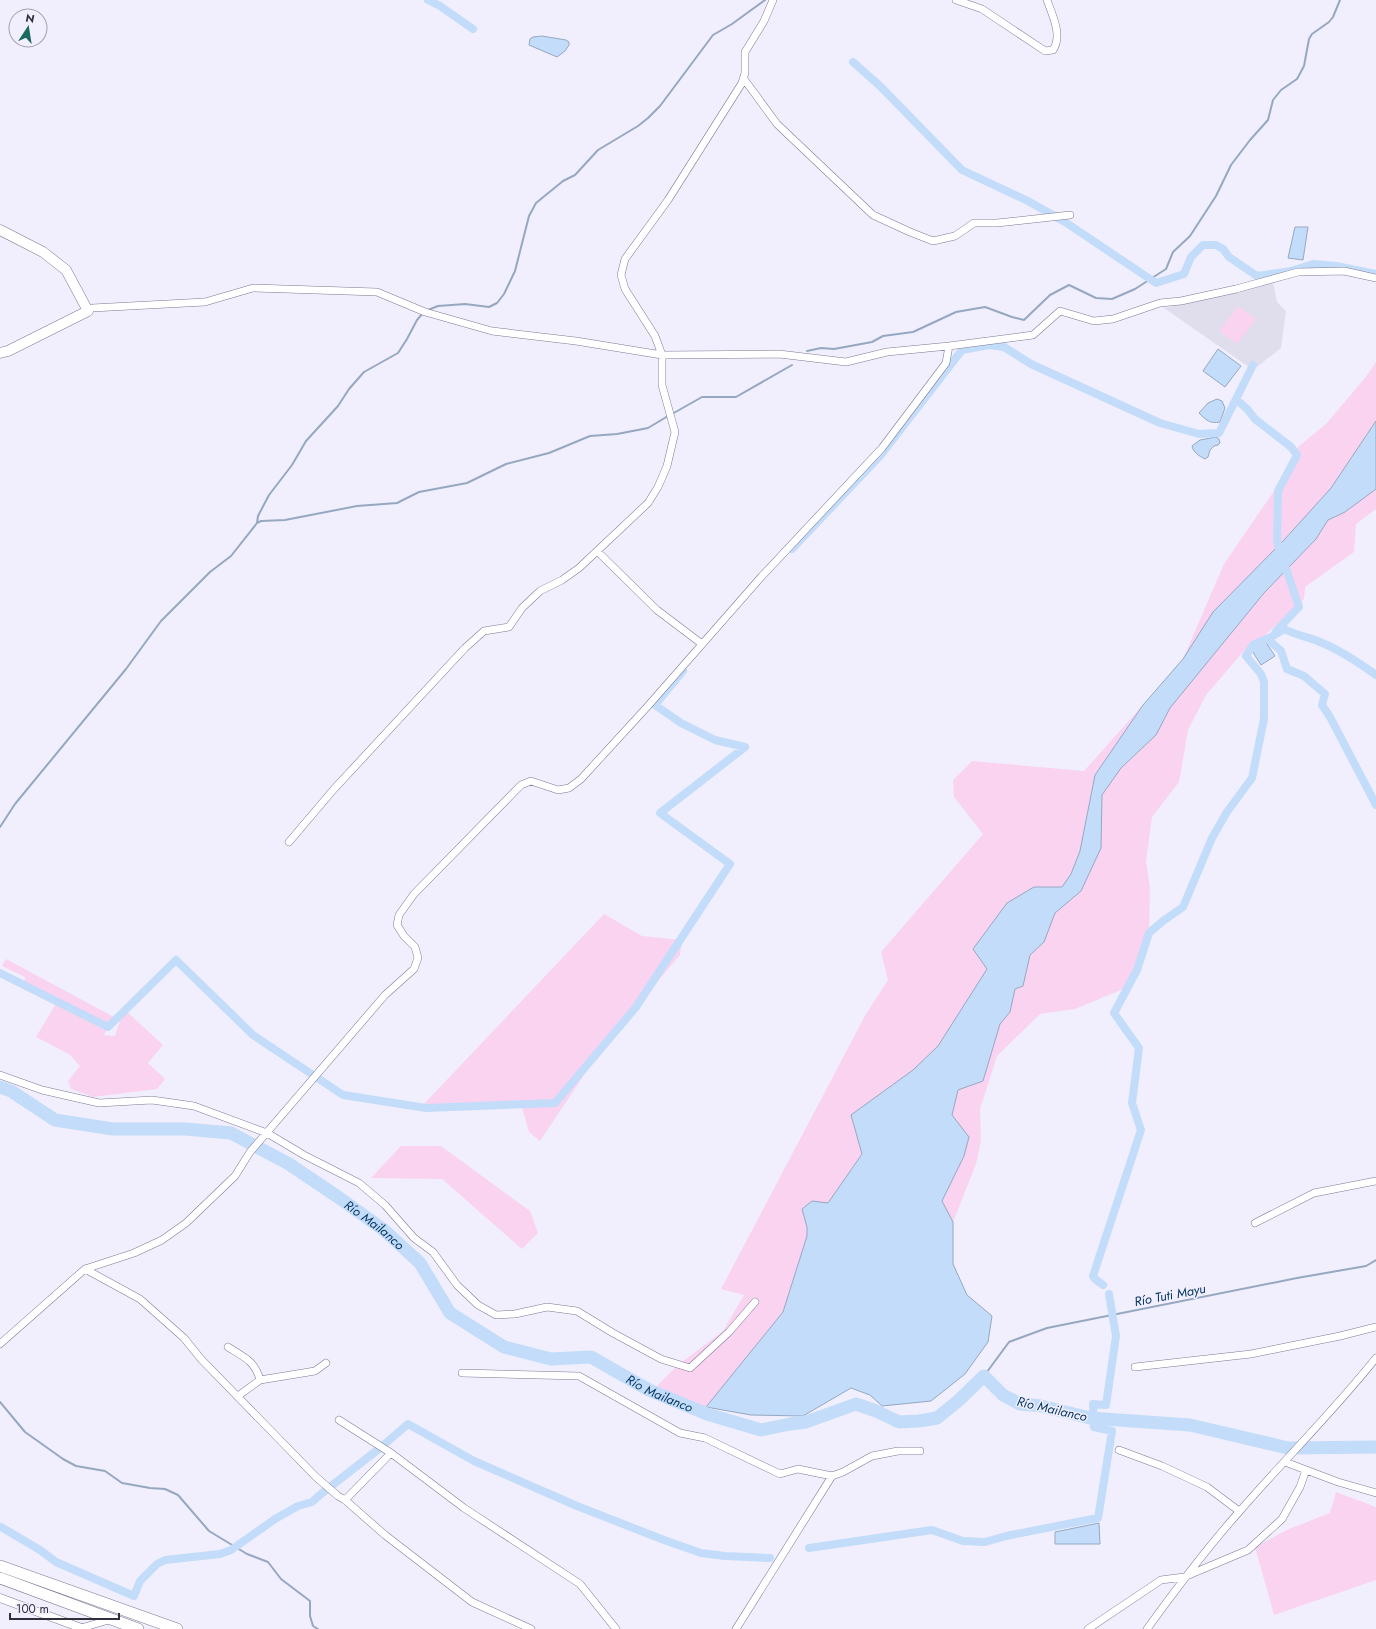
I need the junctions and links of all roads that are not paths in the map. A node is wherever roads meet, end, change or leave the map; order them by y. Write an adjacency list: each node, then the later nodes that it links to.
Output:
1 (773, 0): 4 (street)
2 (956, 0): 3 (street)
3 (1047, 0)
4 (744, 79): 5 (street); 11 (street)
5 (1070, 215)
6 (0, 230): 8 (main road)
7 (1376, 278): 9 (street)
8 (88, 311): 10 (main road); 11 (street)
9 (950, 346): 11 (street); 13 (street)
10 (0, 353)
11 (662, 355): 12 (street)
12 (597, 551): 13 (street); 14 (street)
13 (702, 644): 16 (street)
14 (290, 842)
15 (0, 1075): 16 (street)
16 (268, 1133): 19 (street); 20 (street)
17 (1376, 1181): 18 (street)
18 (1255, 1223)
19 (85, 1269): 22 (street); 29 (street)
20 (755, 1302)
21 (1376, 1328): 26 (street)
22 (0, 1344)
23 (228, 1347): 28 (street)
24 (1376, 1358): 34 (street)
25 (326, 1363): 28 (street)
26 (1135, 1367)
27 (462, 1373): 36 (street)
28 (260, 1380): 29 (street)
29 (238, 1396): 38 (street)
30 (339, 1420): 33 (street)
31 (1118, 1450): 39 (street)
32 (920, 1452): 36 (street)
33 (391, 1454): 38 (street); 49 (street)
34 (1285, 1462): 35 (street); 39 (street)
35 (1306, 1470): 37 (street); 41 (street)
36 (832, 1476): 50 (street)
37 (1376, 1492)
38 (345, 1500): 48 (street)
39 (1239, 1511): 41 (street)
40 (0, 1566): 47 (highway)
41 (1184, 1577): 51 (street); 52 (street)
42 (0, 1578): 44 (highway)
43 (0, 1598): 46 (street)
44 (112, 1619): 45 (highway); 46 (street)
45 (135, 1628)
46 (82, 1629)
47 (177, 1629)
48 (531, 1629)
49 (616, 1629)
50 (736, 1629)
51 (1088, 1629)
52 (1147, 1629)

